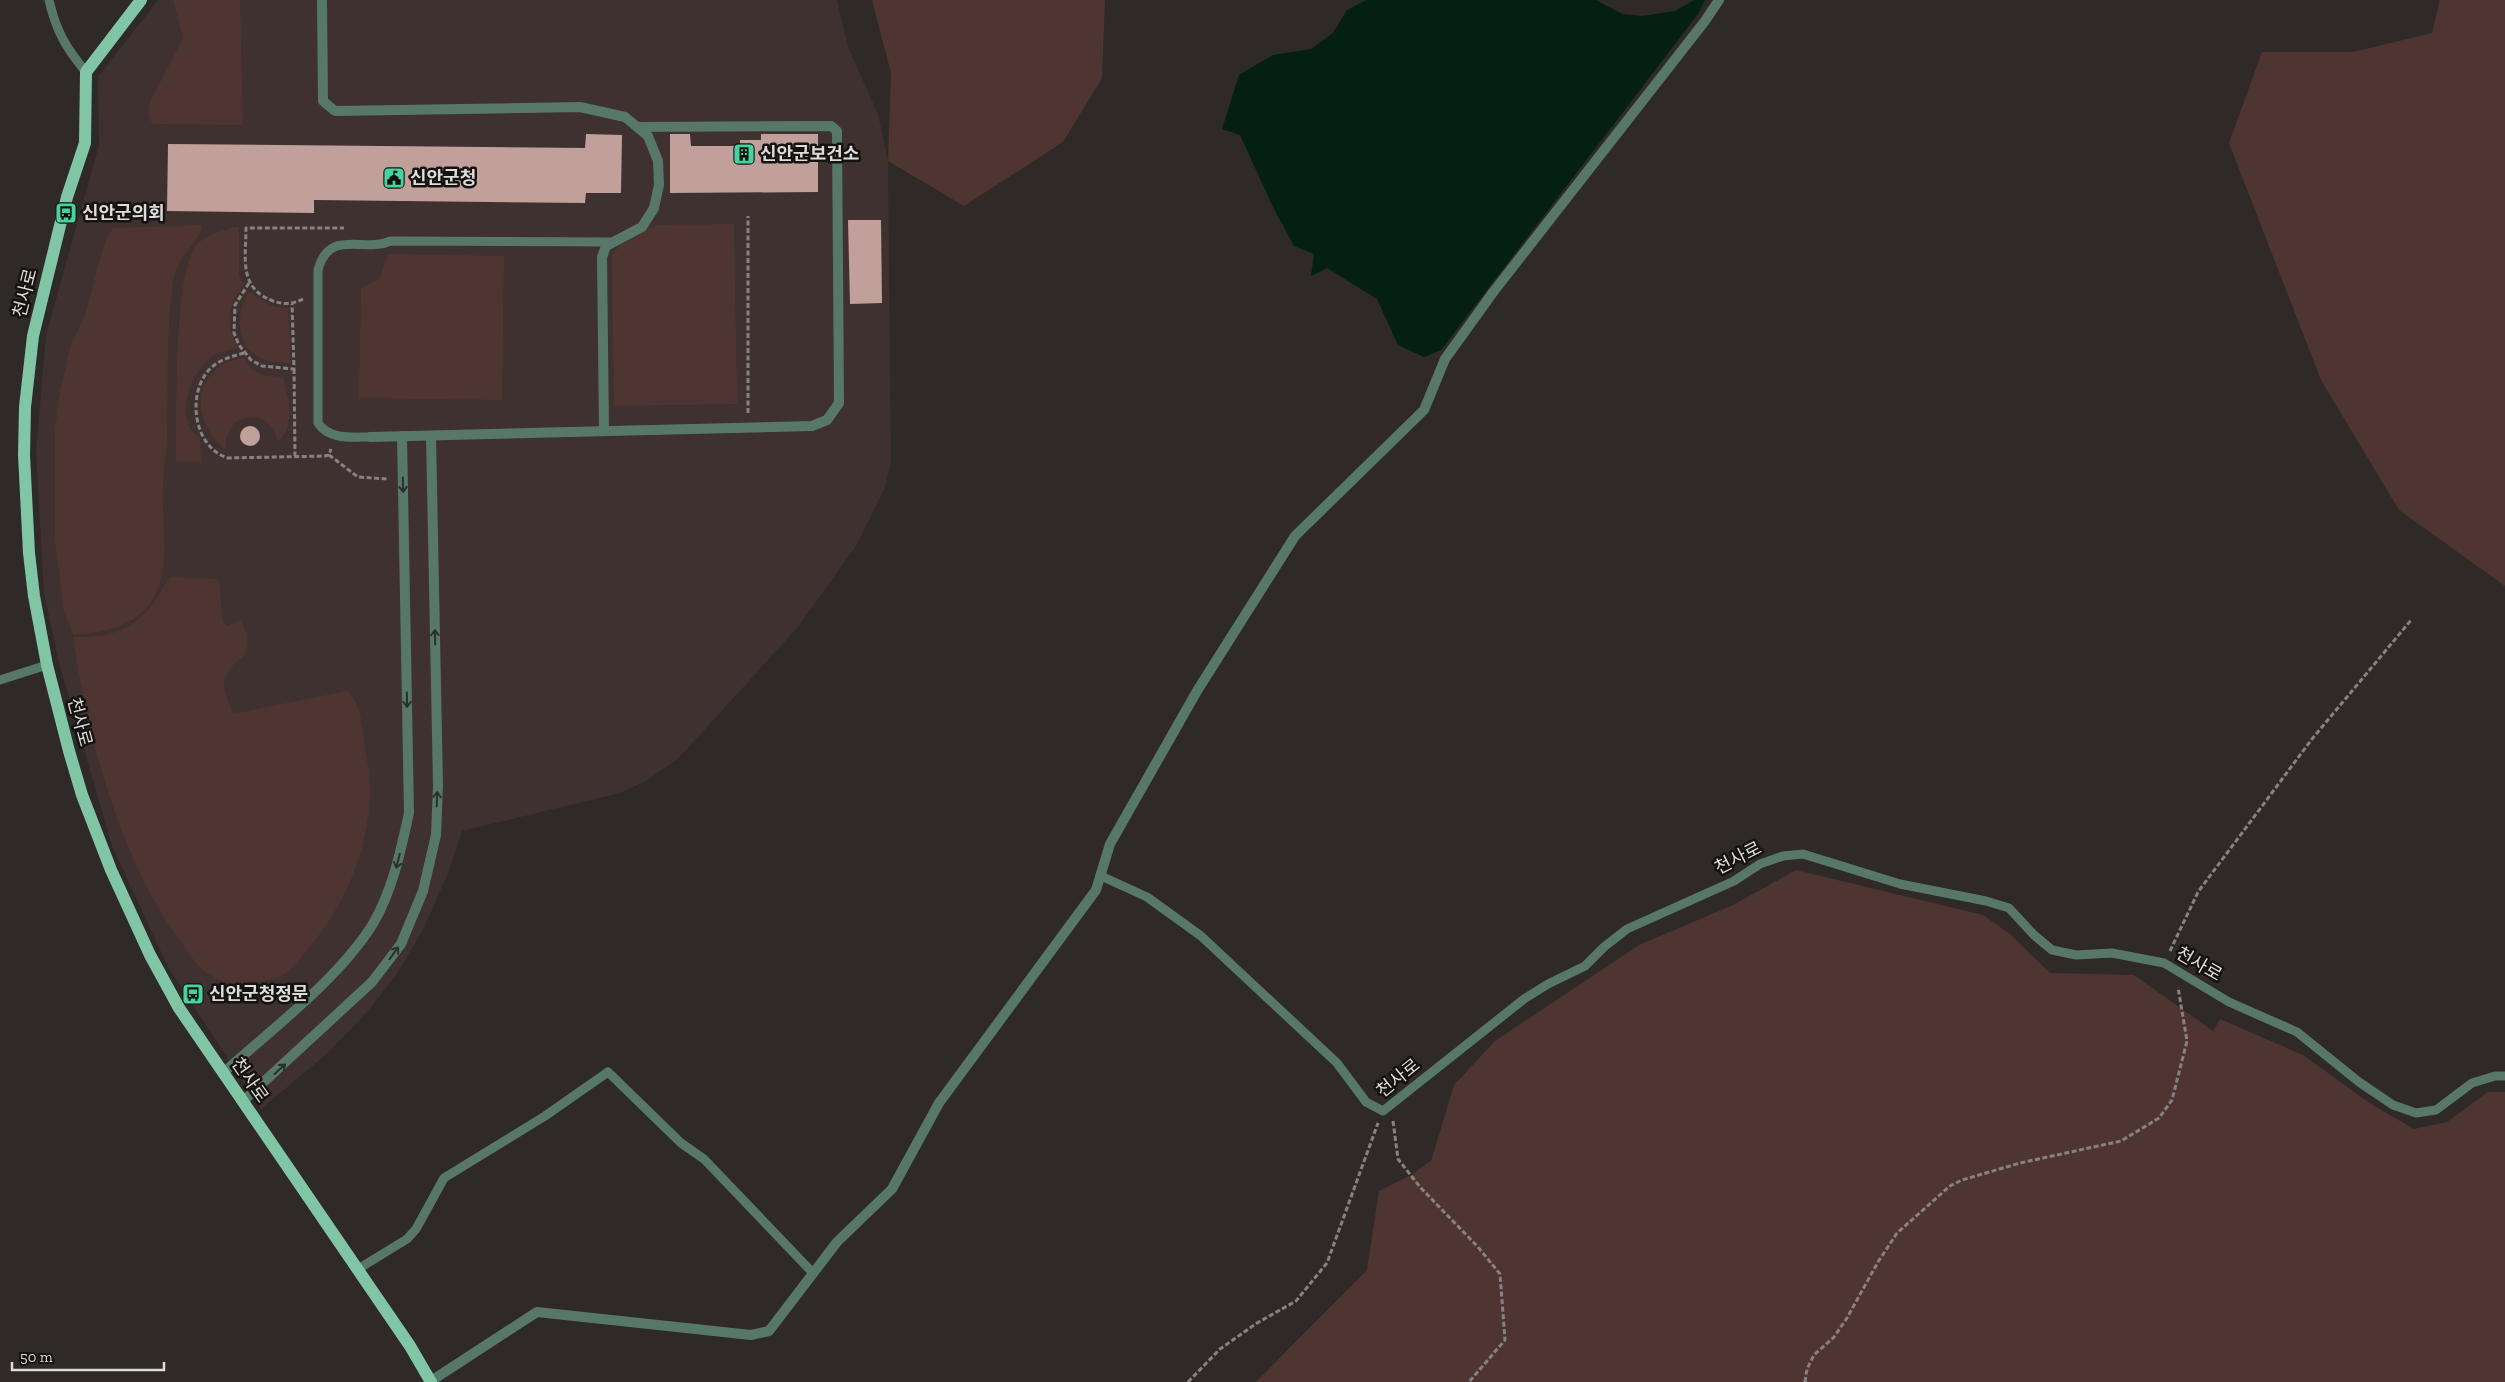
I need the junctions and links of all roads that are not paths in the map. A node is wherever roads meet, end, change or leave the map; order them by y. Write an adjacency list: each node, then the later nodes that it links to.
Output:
1 (49, 0): 5 (lane)
2 (141, 0): 5 (main road)
3 (322, 0): 6 (street)
4 (1719, 0): 14 (street)
5 (86, 72): 12 (main road, 천사로)
6 (637, 127): 7 (street); 8 (street)
7 (611, 242): 8 (street); 11 (lane)
8 (604, 431): 10 (street)
9 (402, 436): 10 (street); 11 (street); 15 (street, one-way to 15)
10 (431, 436): 17 (street, one-way to 10)
11 (370, 437)
12 (47, 665): 13 (lane); 15 (main road, 천사로)
13 (0, 680)
14 (1100, 876): 16 (lane, 천사로); 19 (street)
15 (223, 1073): 17 (main road, 천사로)
16 (2505, 1076)
17 (243, 1101): 18 (main road, 천사로)
18 (358, 1269): 19 (lane); 20 (main road, 천사로)
19 (813, 1273): 20 (street)
20 (431, 1381)

